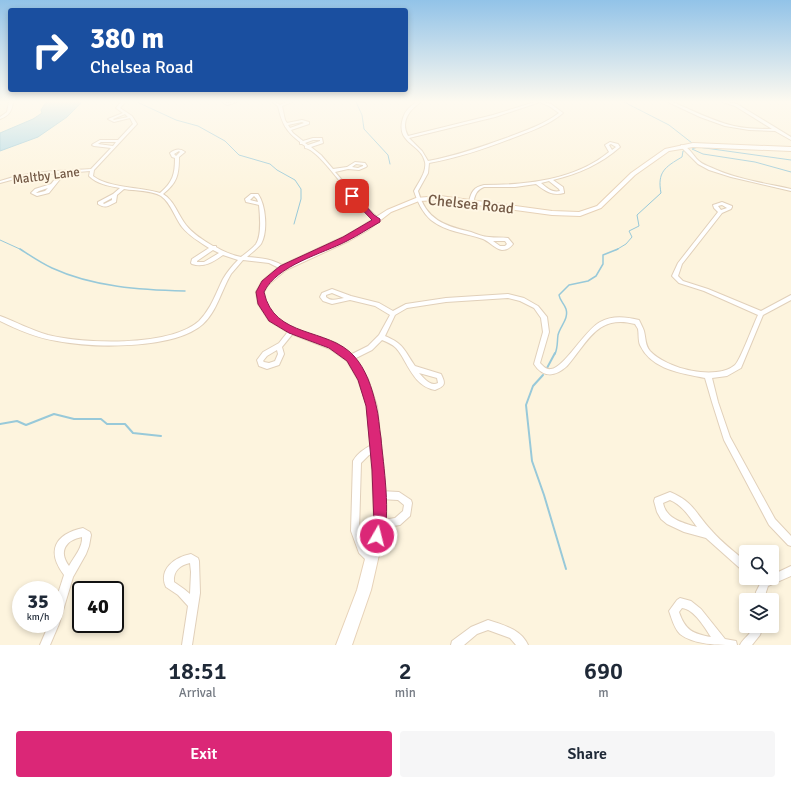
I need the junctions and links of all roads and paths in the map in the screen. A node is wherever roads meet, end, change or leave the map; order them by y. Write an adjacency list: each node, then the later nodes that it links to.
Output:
1 (128, 132): 9 (street)
2 (292, 132): 10 (street)
3 (404, 132): 7 (street)
4 (431, 132): 7 (street)
5 (524, 132): 17 (street)
6 (778, 132): 8 (street)
7 (406, 138): 17 (street)
8 (791, 139)
9 (120, 141): 12 (street); 12 (street)
10 (301, 143): 13 (street); 13 (street)
11 (682, 146): 14 (street, Chelsea Road); 27 (street); 31 (street, Chelsea Road)
12 (113, 147): 19 (street)
13 (306, 147): 20 (street)
14 (791, 149)
15 (611, 151): 22 (street)
16 (177, 158): 28 (street)
17 (427, 162): 30 (street)
18 (348, 168): 20 (street)
19 (92, 170): 21 (street, Maltby Lane); 26 (street)
20 (332, 171): 34 (street)
21 (63, 172): 23 (street, Maltby Lane); 25 (street)
22 (551, 181): 24 (street); 24 (street)
23 (0, 182)
24 (538, 183): 31 (street)
25 (52, 185)
26 (124, 187): 28 (street); 29 (street)
27 (791, 190)
28 (161, 194): 36 (street)
29 (115, 195)
30 (418, 199): 31 (street, Chelsea Road); 34 (street, Chelsea Road); 35 (street)
31 (471, 202)
32 (261, 204): 38 (street)
33 (720, 212): 43 (street)
34 (377, 220): 39 (street, Chelsea Road)
35 (488, 239)
36 (214, 247): 37 (street); 37 (street)
37 (223, 253): 38 (street)
38 (244, 259): 39 (street); 44 (street)
39 (283, 268): 45 (street, Chelsea Road)
40 (791, 297): 43 (street)
41 (350, 298): 42 (street)
42 (393, 314): 46 (street); 50 (street)
43 (761, 314): 50 (street)
44 (0, 318)
45 (292, 331): 47 (street); 48 (street, Chelsea Road)
46 (381, 337): 48 (street); 49 (street)
47 (279, 346)
48 (350, 358): 51 (street, Chelsea Road)
49 (412, 368)
50 (708, 376): 55 (street)
51 (376, 447): 52 (street, Chelsea Road); 56 (street)
52 (380, 495): 53 (street, Chelsea Road); 53 (street)
53 (380, 524): 56 (street, Chelsea Road)
54 (708, 534): 54 (street); 57 (street)
55 (791, 542)
56 (372, 560): 65 (street, Chelsea Road)
57 (739, 562)
58 (791, 571): 60 (street)
59 (69, 574): 61 (street)
60 (779, 575)
61 (64, 590)
62 (193, 604): 62 (street); 68 (street)
63 (50, 633): 67 (street)
64 (756, 633): 71 (street)
65 (346, 644)
66 (727, 644): 66 (street)
67 (45, 645)
68 (187, 645)
69 (456, 645): 70 (street)
70 (523, 645)
71 (745, 645)

